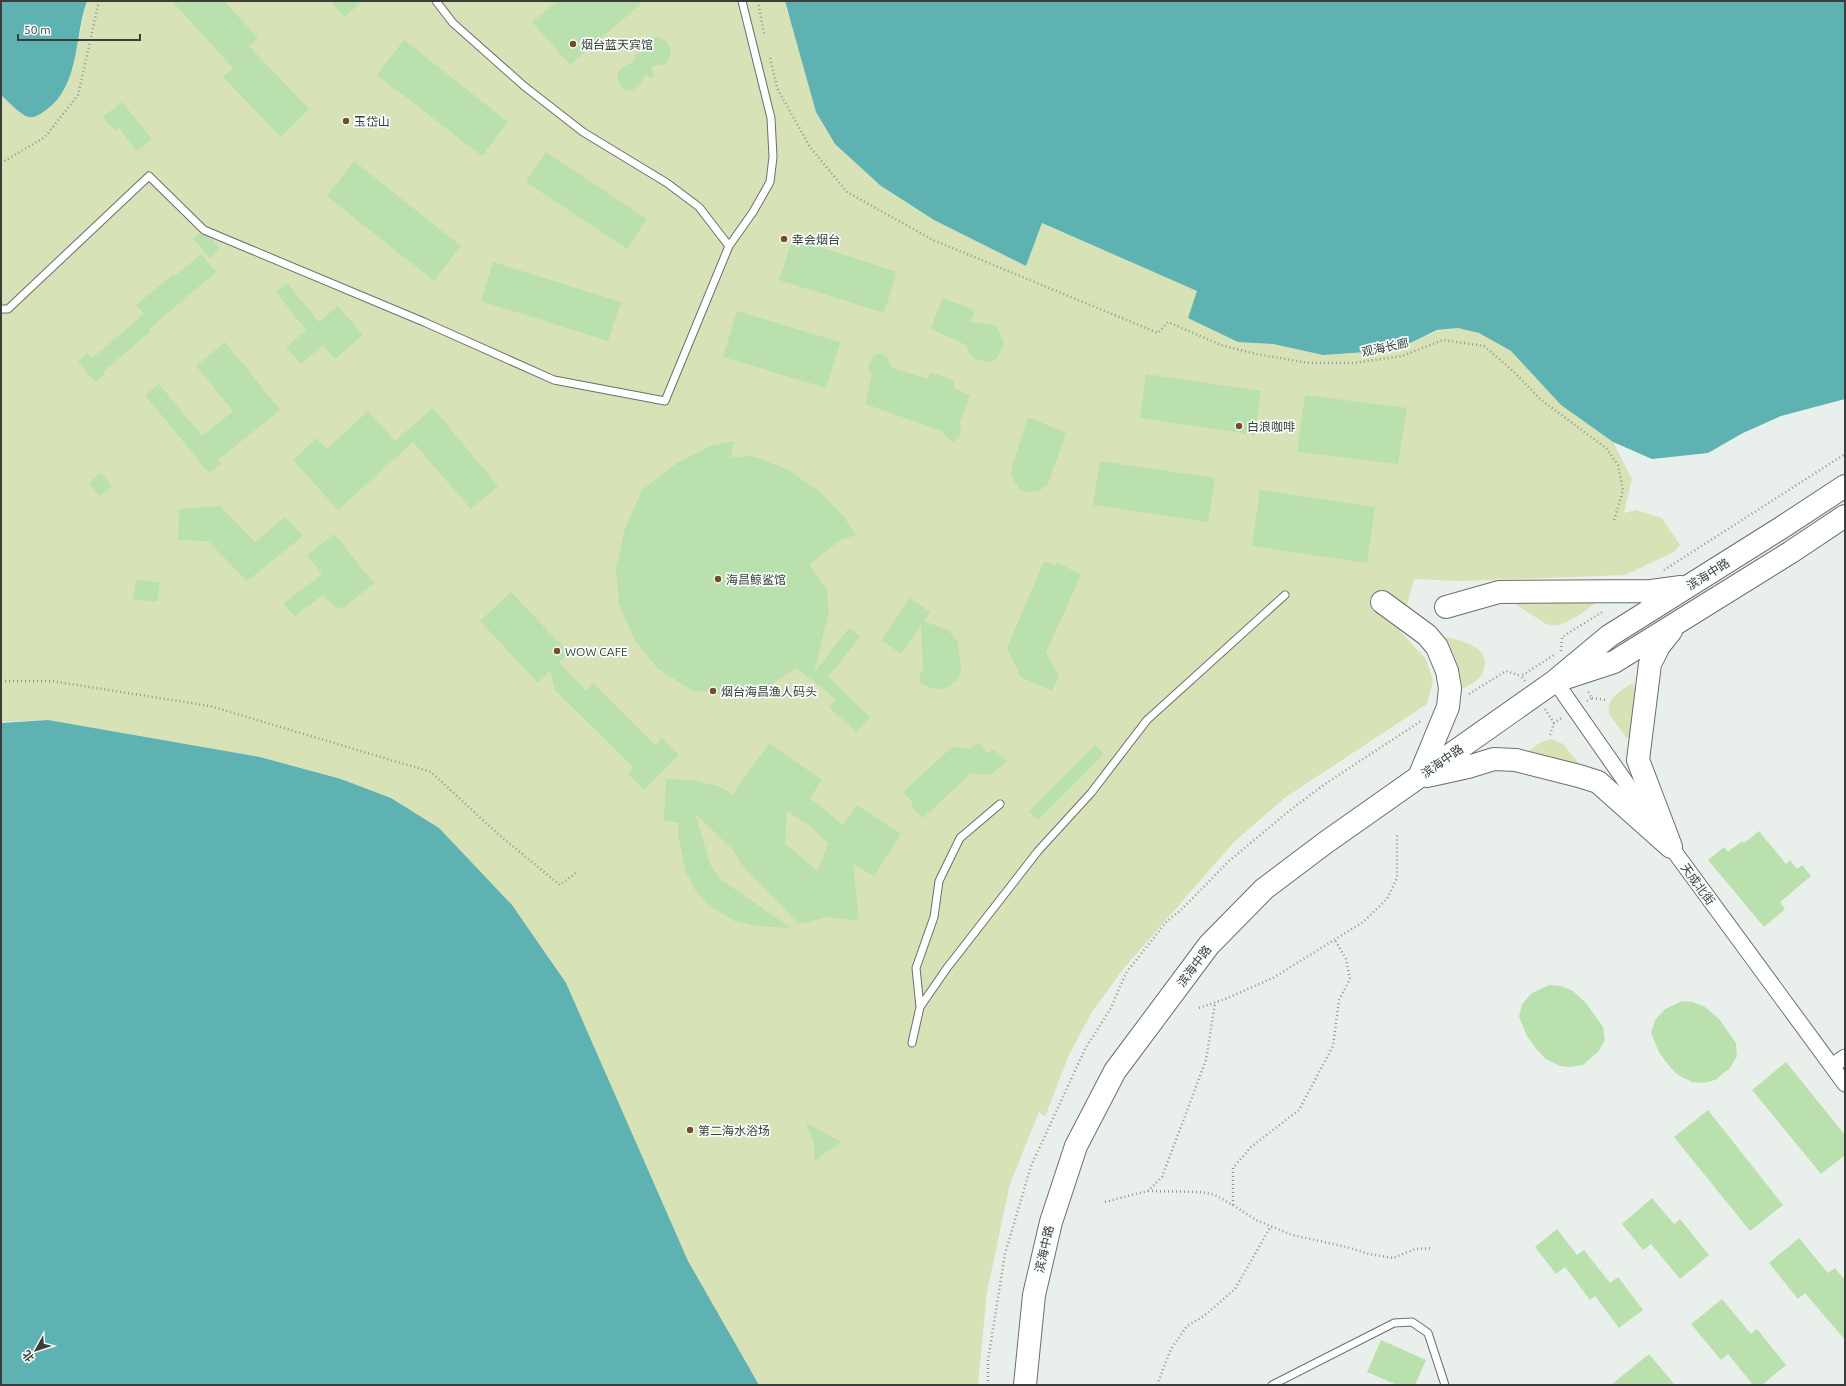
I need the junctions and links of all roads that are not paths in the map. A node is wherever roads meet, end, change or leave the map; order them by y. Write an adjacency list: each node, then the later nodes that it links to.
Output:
1 (436, 1): 3 (lane)
2 (742, 1): 3 (lane)
3 (729, 246): 4 (lane)
4 (1, 309)
5 (1845, 486): 7 (main road, 滨海中路)
6 (1845, 516): 11 (main road, 滨海中路)
7 (1690, 585): 10 (main road); 12 (main road, 滨海中路)
8 (1286, 595): 16 (lane)
9 (1382, 602): 13 (main road)
10 (1446, 607)
11 (1679, 622): 12 (main road, 滨海中路); 15 (main road)
12 (1555, 681): 13 (main road, 滨海中路); 15 (street, 天成北街)
13 (1418, 778): 15 (main road); 21 (main road, 滨海中路)
14 (1000, 804): 16 (lane)
15 (1671, 847): 19 (street, 天成北街)
16 (920, 1007): 17 (lane)
17 (912, 1043)
18 (1845, 1057): 19 (street)
19 (1832, 1066): 20 (street, 天成北街)
20 (1845, 1084)
21 (1025, 1385)
22 (1272, 1385): 23 (lane)
23 (1445, 1385)

